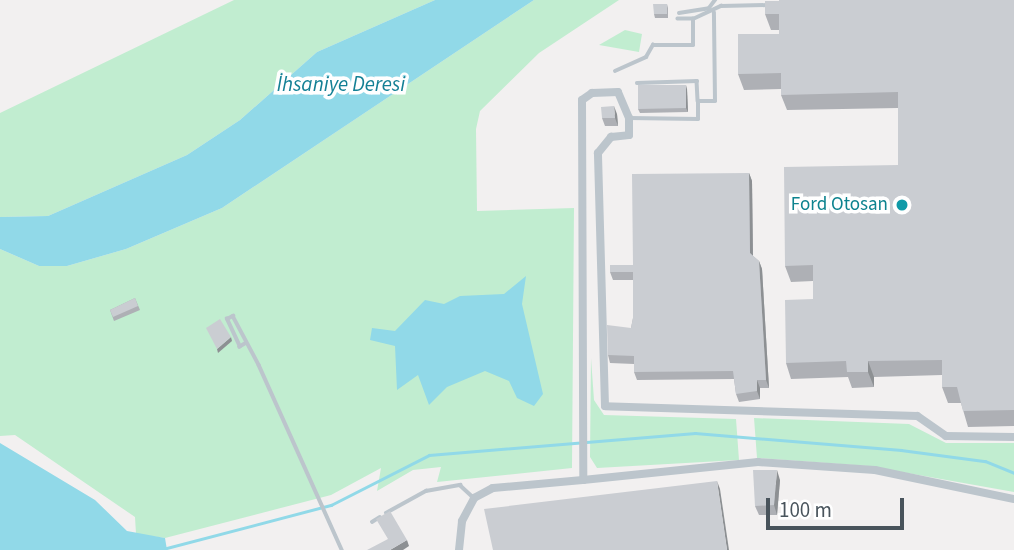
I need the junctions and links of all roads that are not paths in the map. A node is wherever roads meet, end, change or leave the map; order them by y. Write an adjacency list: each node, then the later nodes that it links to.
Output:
1 (715, 0): 4 (lane)
2 (772, 5): 3 (lane)
3 (713, 13): 4 (lane); 7 (lane)
4 (693, 19): 5 (lane)
5 (615, 71)
6 (637, 83): 7 (lane)
7 (698, 101): 8 (lane)
8 (629, 118): 10 (street); 11 (street)
9 (245, 344): 9 (lane); 15 (lane)
10 (1014, 437)
11 (583, 480): 12 (street); 13 (street)
12 (474, 498): 14 (lane); 16 (street)
13 (1014, 499)
14 (372, 522)
15 (342, 550)
16 (459, 550)

